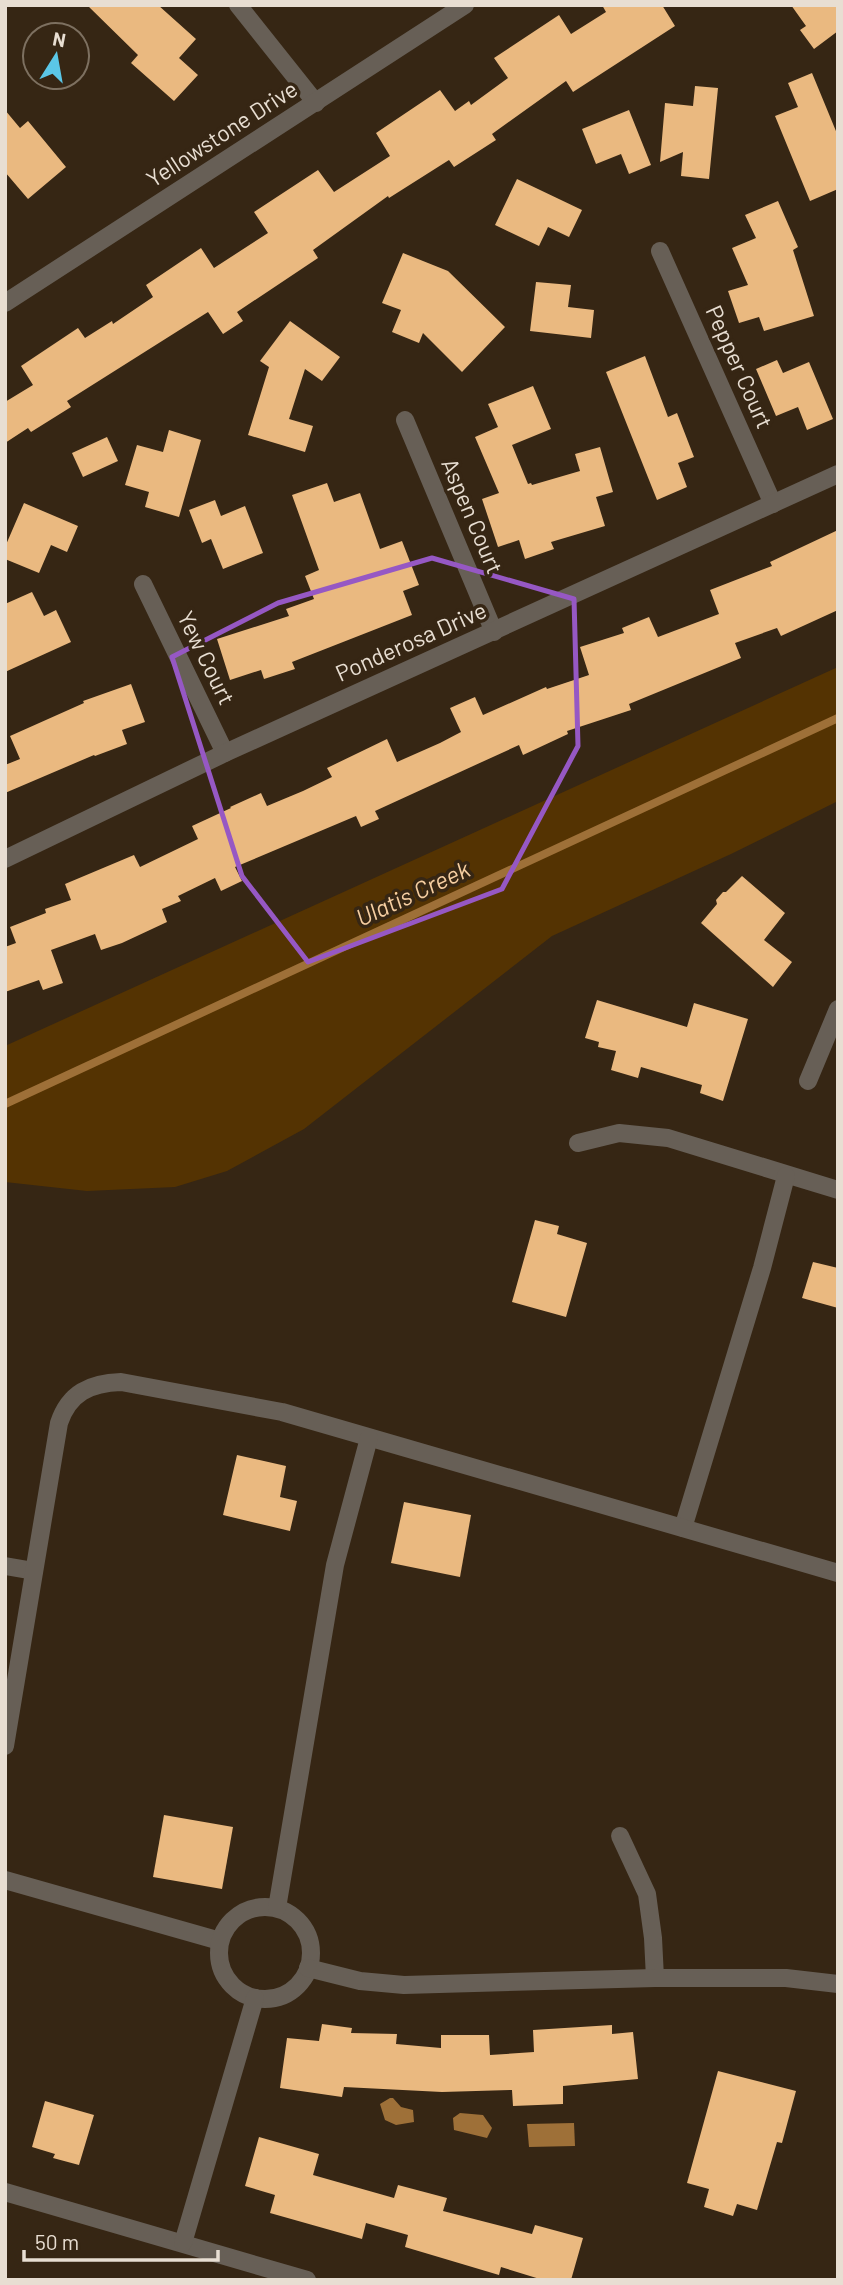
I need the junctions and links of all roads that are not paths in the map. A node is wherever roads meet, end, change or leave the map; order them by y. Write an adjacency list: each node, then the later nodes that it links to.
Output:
1 (238, 5): 3 (street)
2 (465, 5): 3 (street, Yellowstone Drive)
3 (316, 103): 5 (street, Yellowstone Drive)
4 (660, 251): 8 (street, Pepper Court)
5 (8, 296)
6 (405, 420): 10 (street, Aspen Court)
7 (838, 474): 8 (street, Ponderosa Drive)
8 (773, 504): 10 (street, Ponderosa Drive)
9 (143, 584): 11 (street, Yew Court)
10 (495, 632): 11 (street, Ponderosa Drive)
11 (225, 753): 12 (street, Ponderosa Drive)
12 (5, 859)
13 (838, 1009): 14 (street)
14 (808, 1082)
15 (579, 1143): 16 (street)
16 (786, 1176): 17 (street); 19 (street)
17 (838, 1190)
18 (369, 1438): 19 (street); 21 (street); 26 (street)
19 (683, 1528): 22 (street)
20 (5, 1566): 21 (street)
21 (34, 1571): 23 (street)
22 (838, 1573)
23 (5, 1745)
24 (621, 1836): 29 (street)
25 (5, 1880): 27 (street)
26 (277, 1908): 27 (street); 28 (street)
27 (220, 1941): 31 (street)
28 (308, 1968): 29 (street); 31 (street)
29 (655, 1978): 30 (street)
30 (838, 1984)
31 (255, 1998): 33 (street)
32 (5, 2192): 33 (street)
33 (183, 2244): 34 (street)
34 (307, 2280)

